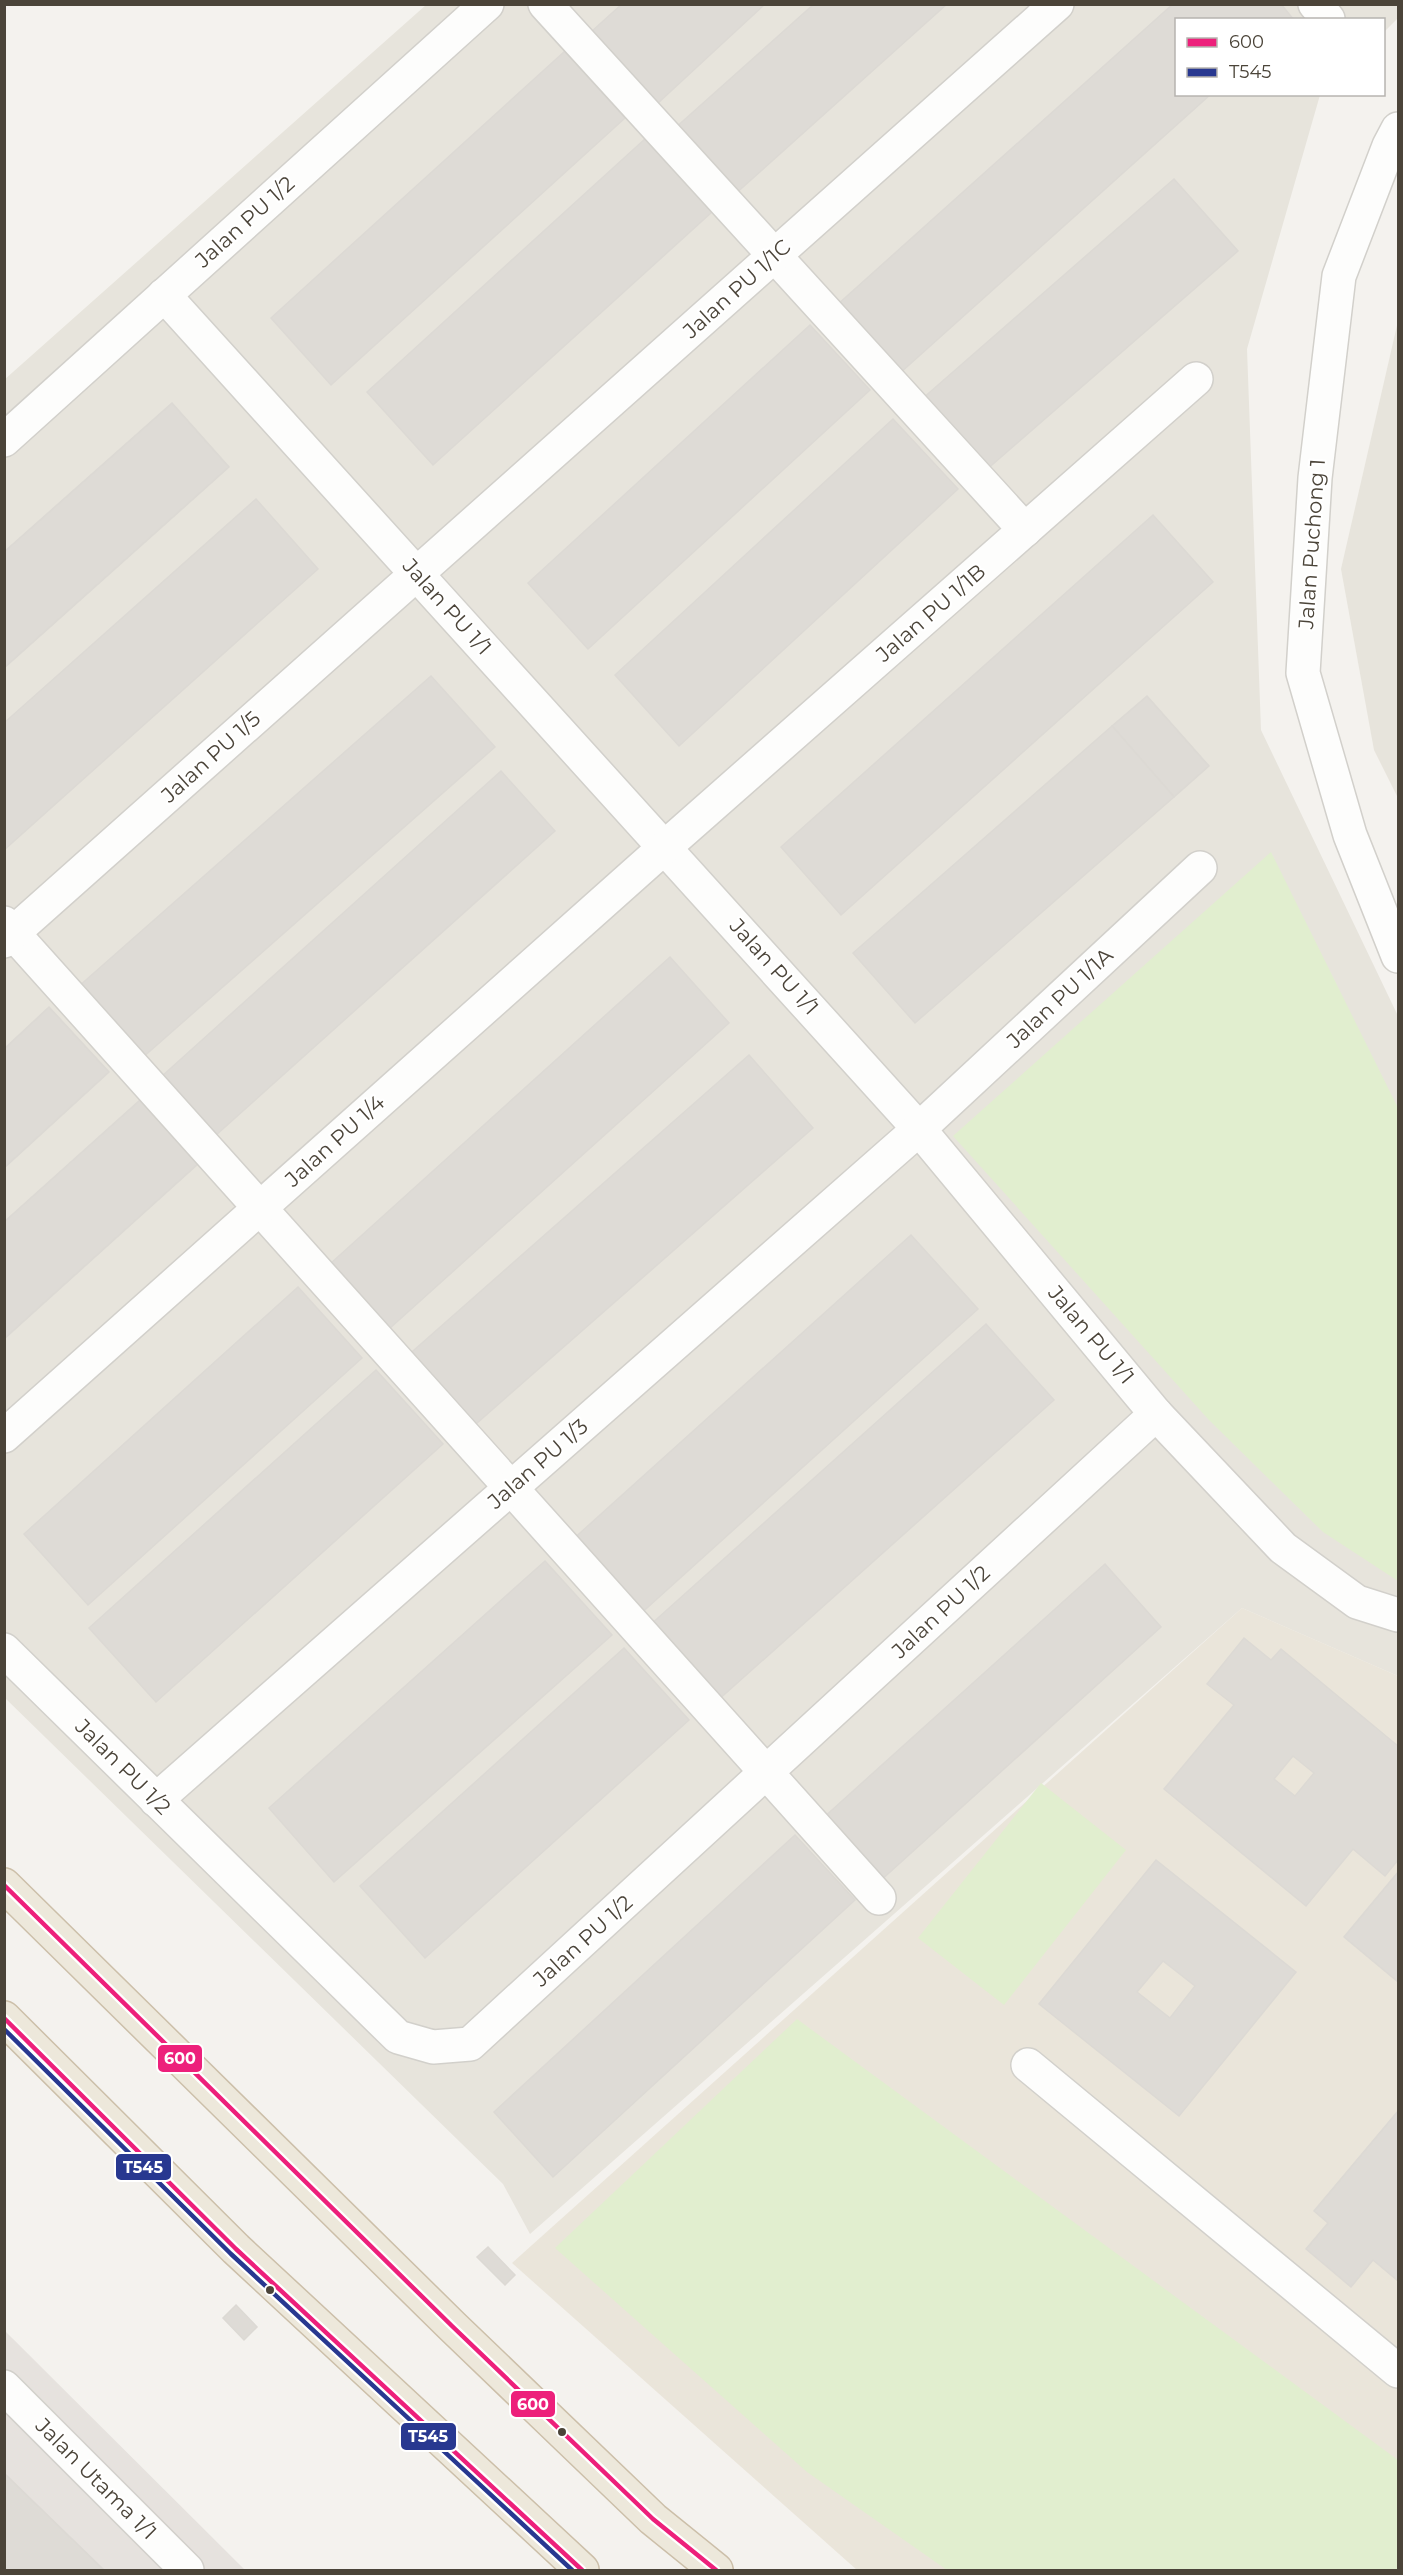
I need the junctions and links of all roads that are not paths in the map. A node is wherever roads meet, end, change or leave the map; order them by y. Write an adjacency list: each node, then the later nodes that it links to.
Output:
1 (487, 4): 8 (street, Jalan PU 1/2)
2 (545, 4): 7 (street)
3 (1057, 4): 7 (street, Jalan PU 1/1C)
4 (1315, 4): 5 (street)
5 (1327, 18)
6 (1398, 129): 16 (street, Jalan Puchong 1)
7 (775, 255): 11 (street); 12 (street, Jalan PU 1/1C)
8 (164, 296): 10 (street, Jalan PU 1/2); 12 (street, Jalan PU 1/1)
9 (1196, 379): 11 (street, Jalan PU 1/1B)
10 (4, 440)
11 (1025, 530): 13 (street, Jalan PU 1/1B)
12 (417, 574): 13 (street, Jalan PU 1/1); 15 (street, Jalan PU 1/5)
13 (665, 847): 17 (street, Jalan PU 1/1); 18 (street, Jalan PU 1/4)
14 (1200, 868): 17 (street, Jalan PU 1/1A)
15 (7, 932): 18 (street)
16 (1398, 956)
17 (919, 1129): 19 (street, Jalan PU 1/1); 21 (street, Jalan PU 1/3)
18 (260, 1208): 20 (street, Jalan PU 1/4); 21 (street)
19 (1156, 1414): 22 (street, Jalan PU 1/1); 24 (street, Jalan PU 1/2)
20 (4, 1436)
21 (511, 1488): 24 (street); 25 (street, Jalan PU 1/3)
22 (1398, 1616)
23 (4, 1650): 25 (street, Jalan PU 1/2)
24 (766, 1773): 25 (street, Jalan PU 1/2); 27 (street)
25 (156, 1800)
26 (4, 1885): 32 (highway)
27 (879, 1898)
28 (4, 2018): 34 (highway)
29 (1028, 2066): 30 (street)
30 (1398, 2371)
31 (4, 2387): 33 (street, Jalan Utama 1/1)
32 (704, 2562): 35 (highway)
33 (188, 2571)
34 (582, 2571)
35 (740, 2571)

